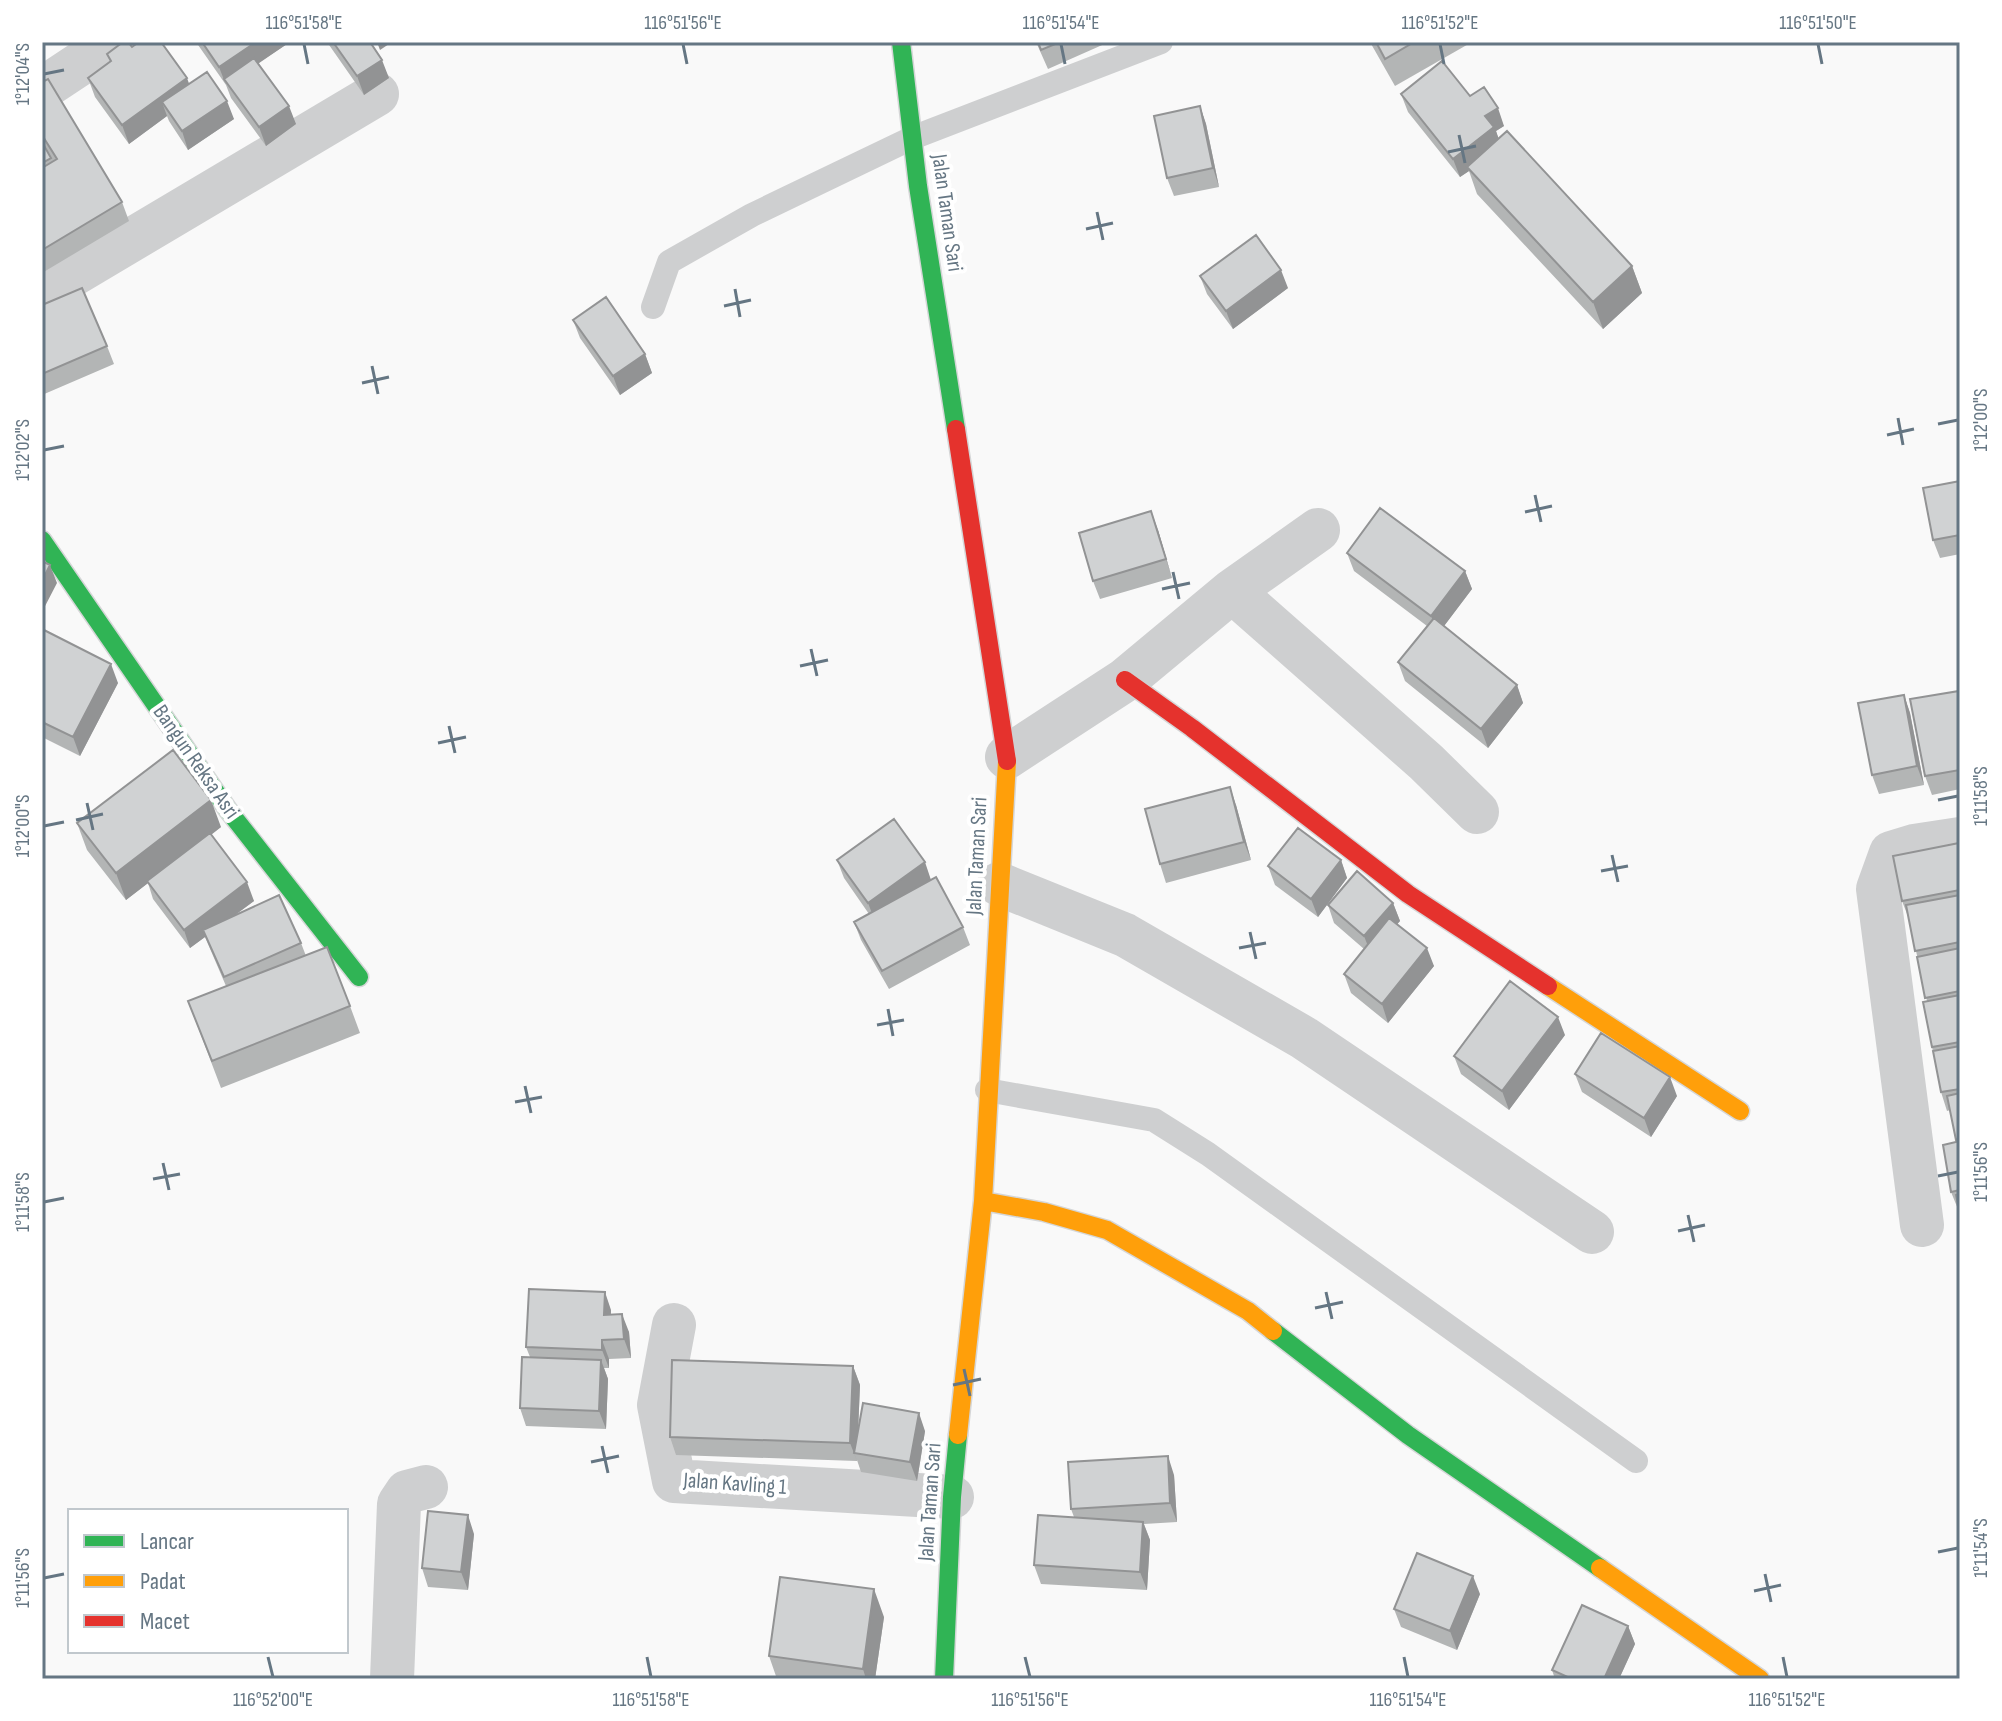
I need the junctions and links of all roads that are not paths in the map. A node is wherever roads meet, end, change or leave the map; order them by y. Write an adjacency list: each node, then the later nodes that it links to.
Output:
1 (113, 42): 4 (street)
2 (901, 42): 6 (street, Jalan Taman Sari)
3 (1161, 42): 6 (lane)
4 (45, 80)
5 (377, 94): 7 (street)
6 (912, 138): 8 (lane); 13 (street, Jalan Taman Sari)
7 (42, 293)
8 (653, 307)
9 (1318, 530): 11 (street)
10 (42, 540): 17 (street, Bangun Reksa Asri)
11 (1232, 591): 12 (street); 14 (street)
12 (1125, 680): 13 (street); 19 (street)
13 (1007, 757): 16 (street, Jalan Taman Sari)
14 (1477, 812)
15 (1960, 839): 21 (street)
16 (999, 884): 18 (street, Jalan Taman Sari); 22 (street)
17 (359, 977)
18 (987, 1090): 20 (street, Jalan Taman Sari); 24 (lane)
19 (1740, 1111)
20 (983, 1201): 26 (street, Jalan Taman Sari); 29 (street)
21 (1922, 1225)
22 (1592, 1232)
23 (674, 1325): 26 (street, Jalan Kavling 1)
24 (1636, 1461)
25 (426, 1487): 27 (street)
26 (952, 1497): 28 (street, Jalan Taman Sari)
27 (392, 1679)
28 (944, 1679)
29 (1760, 1679)

